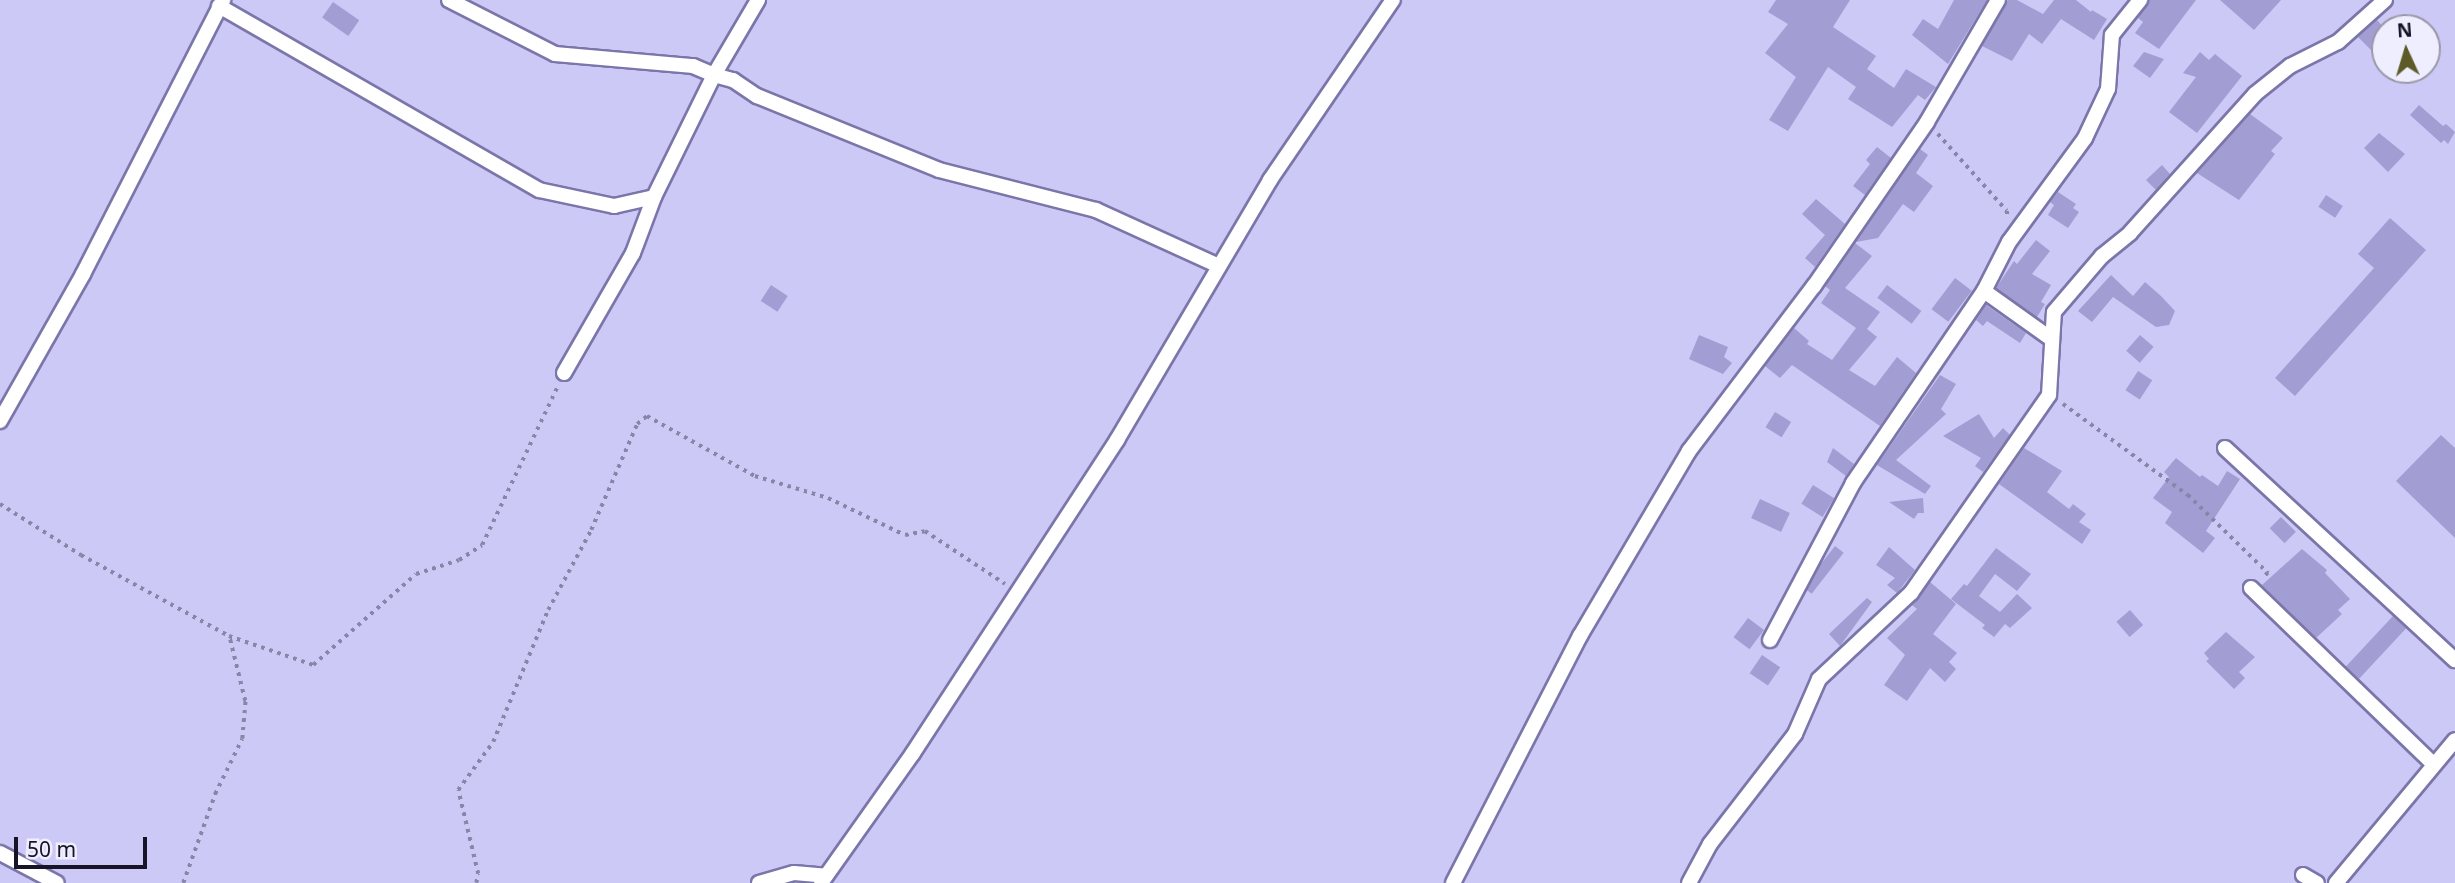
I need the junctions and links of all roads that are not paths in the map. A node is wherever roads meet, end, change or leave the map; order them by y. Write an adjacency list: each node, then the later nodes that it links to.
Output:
1 (449, 0): 8 (street)
2 (758, 0): 8 (street)
3 (1393, 0): 10 (street)
4 (1998, 0): 26 (street)
5 (2140, 0): 11 (street)
6 (2385, 0): 12 (street)
7 (221, 3): 9 (street); 14 (street)
8 (713, 75): 9 (street); 10 (street)
9 (654, 197): 13 (street)
10 (1219, 266): 23 (street)
11 (1984, 291): 12 (street); 17 (street)
12 (2050, 338): 27 (street)
13 (564, 373)
14 (0, 421)
15 (2225, 448): 18 (street)
16 (2251, 588): 20 (street)
17 (1770, 640)
18 (2455, 660)
19 (2455, 740): 20 (street)
20 (2433, 764): 29 (street)
21 (0, 853): 24 (street)
22 (2303, 875): 28 (street)
23 (824, 879): 25 (street)
24 (57, 883)
25 (759, 883)
26 (1453, 883)
27 (1689, 883)
28 (2317, 883)
29 (2336, 883)

